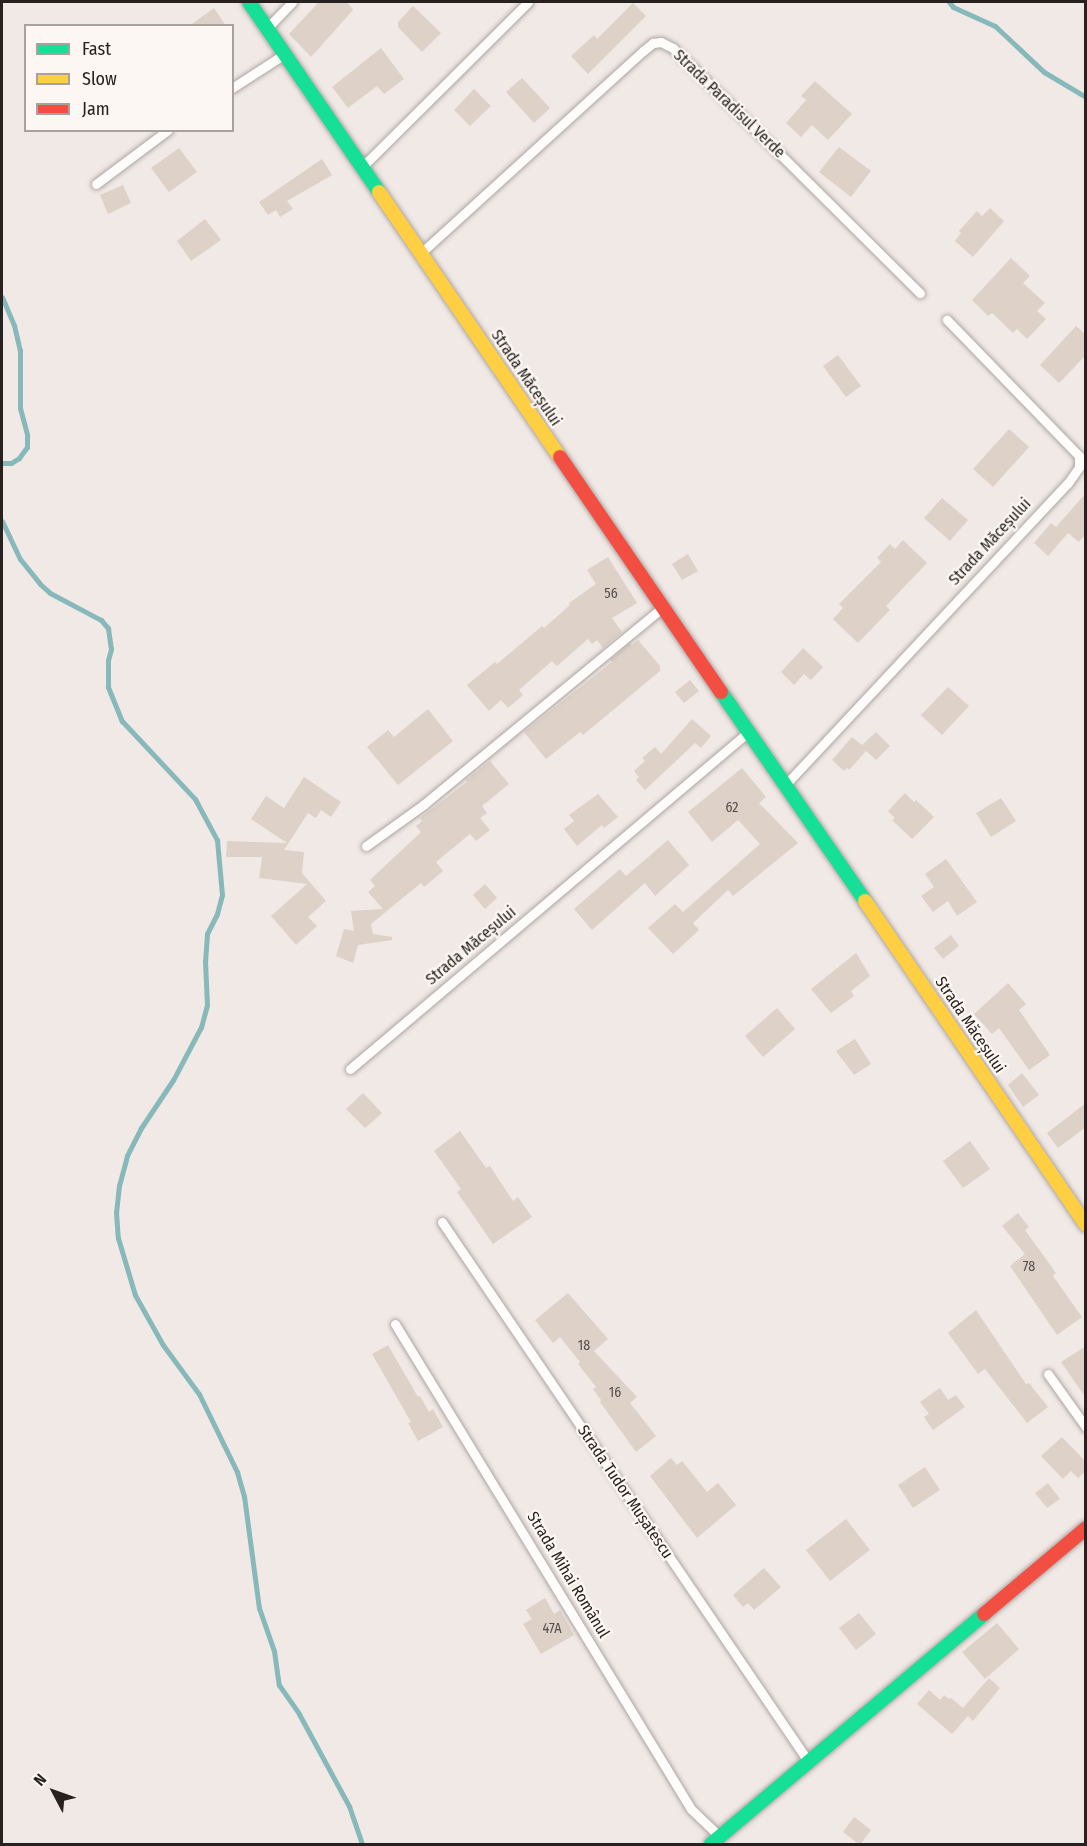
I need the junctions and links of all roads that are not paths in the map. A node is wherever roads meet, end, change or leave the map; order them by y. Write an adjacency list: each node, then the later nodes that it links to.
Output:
1 (249, 2): 4 (street, Strada Măceșului)
2 (292, 2): 4 (lane)
3 (528, 2): 8 (lane)
4 (267, 28): 5 (street, Strada Măceșului)
5 (285, 54): 6 (lane); 8 (street, Strada Măceșului)
6 (234, 87)
7 (165, 132): 9 (lane)
8 (363, 166): 10 (street, Strada Măceșului)
9 (96, 184)
10 (422, 252): 11 (lane, Strada Paradisul Verde); 13 (street, Strada Măceșului)
11 (920, 293)
12 (947, 320): 15 (lane, Strada Măceșului)
13 (661, 608): 14 (street, Strada Măceșului); 16 (lane)
14 (749, 731): 15 (street, Strada Măceșului); 17 (lane, Strada Măceșului)
15 (786, 785): 19 (street, Strada Măceșului)
16 (366, 846)
17 (350, 1069)
18 (442, 1222): 24 (lane, Strada Tudor Mușatescu)
19 (1086, 1225)
20 (395, 1324): 25 (lane, Strada Mihai Românul)
21 (1048, 1374): 22 (lane)
22 (1086, 1426)
23 (1086, 1528): 24 (street, Strada Mihai Românul)
24 (809, 1763): 25 (street, Strada Mihai Românul)
25 (716, 1841)

